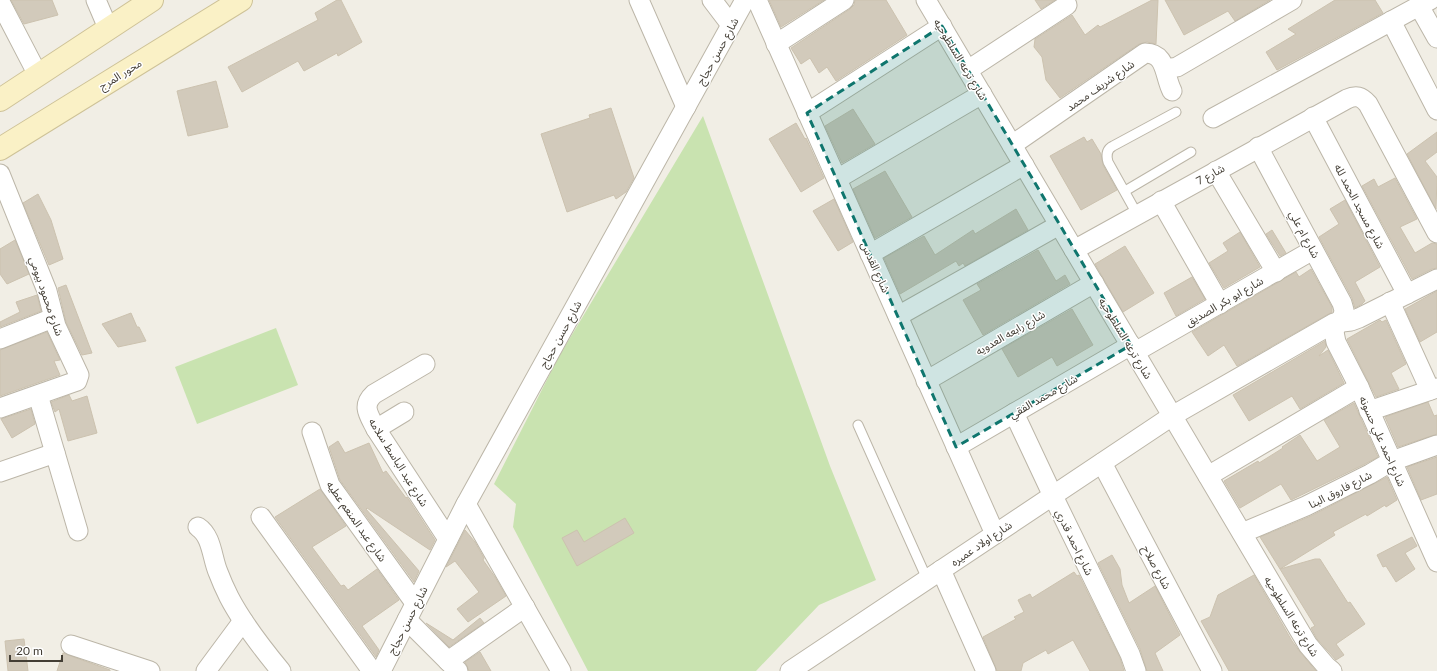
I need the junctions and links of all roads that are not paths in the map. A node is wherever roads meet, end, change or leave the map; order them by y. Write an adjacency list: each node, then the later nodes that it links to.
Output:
1 (96, 0): 17 (street)
2 (152, 0): 17 (main road)
3 (241, 0): 34 (main road, محور المرج)
4 (639, 0): 26 (street)
5 (712, 0): 15 (street)
6 (745, 0): 15 (street, شارع حسن حجاج)
7 (757, 0): 19 (street, شارع القدس)
8 (844, 0): 19 (street)
9 (1292, 0): 20 (street)
10 (0, 2): 22 (street)
11 (932, 2): 16 (street, شارع ترعه السلطوحيه)
12 (1425, 3): 14 (street); 18 (street)
13 (1067, 6): 21 (street)
14 (1391, 21): 27 (street); 31 (street)
15 (731, 25): 26 (street, شارع حسن حجاج)
16 (942, 26): 21 (street, شارع ترعه السلطوحيه); 29 (street)
17 (108, 28): 22 (main road)
18 (1437, 38)
19 (776, 44): 29 (street, شارع القدس)
20 (1165, 69): 23 (street, شارع شريف محمد); 32 (street, شارع شريف محمد)
21 (968, 70): 24 (street, شارع ترعه السلطوحيه)
22 (38, 75): 25 (main road)
23 (1172, 91)
24 (982, 94): 32 (street, شارع ترعه السلطوحيه); 39 (street)
25 (0, 100)
26 (686, 107): 80 (street, شارع حسن حجاج)
27 (1437, 110)
28 (1176, 112): 40 (lane)
29 (807, 113): 39 (street, شارع القدس)
30 (1313, 117): 33 (street, شارع 7); 44 (street, شارع 7); 51 (street, شارع مسجد الحمد لله)
31 (1213, 118)
32 (1012, 145): 36 (street, شارع ترعه السلطوحيه)
33 (1258, 147): 37 (street, شارع 7); 46 (street, شارع ام علي)
34 (0, 148)
35 (1191, 152): 40 (lane)
36 (1024, 166): 43 (street, شارع ترعه السلطوحيه); 47 (street)
37 (1216, 171): 41 (street, شارع 7); 48 (street)
38 (0, 174): 55 (street, شارع محمود بيومي)
39 (837, 179): 47 (street, شارع القدس)
40 (1125, 192): 42 (lane)
41 (1161, 201): 42 (street, شارع 7); 53 (street)
42 (1137, 214): 45 (street, شارع 7)
43 (1059, 225): 45 (street, شارع ترعه السلطوحيه); 54 (street)
44 (1437, 233)
45 (1074, 250): 50 (street, شارع ترعه السلطوحيه)
46 (1314, 250): 48 (street, شارع ابو بكر الصديق); 56 (street, شارع ام علي)
47 (870, 254): 54 (street, شارع القدس)
48 (1276, 272): 53 (street, شارع ابو بكر الصديق)
49 (1437, 279): 51 (street)
50 (1094, 283): 58 (street, شارع ترعه السلطوحيه); 60 (street, شارع رابعه العدويه)
51 (1407, 294): 52 (street)
52 (1390, 302): 56 (street); 62 (street)
53 (1220, 304): 58 (street, شارع ابو بكر الصديق)
54 (898, 316): 60 (street, شارع القدس)
55 (53, 318): 57 (street); 63 (street, شارع محمود بيومي)
56 (1340, 322): 61 (street, شارع احمد علي حسونه); 68 (street)
57 (0, 339)
58 (1133, 349): 67 (street, شارع محمد الفقي); 68 (street, شارع ترعه السلطوحيه)
59 (425, 364): 70 (street, شارع عبد الباسط سلامه)
60 (926, 380): 73 (street, شارع القدس)
61 (1359, 387): 65 (street, شارع احمد علي حسونه); 78 (street)
62 (1434, 389): 65 (street)
63 (38, 395): 64 (street); 74 (street)
64 (0, 408)
65 (1369, 411): 75 (street, شارع احمد علي حسونه)
66 (404, 412): 70 (street)
67 (1014, 413): 73 (street, شارع محمد الفقي); 79 (street, شارع احمد قدري)
68 (1172, 416): 76 (street, شارع اولاد عميره); 78 (street, شارع ترعه السلطوحيه)
69 (858, 425): 89 (lane)
70 (376, 429): 87 (street, شارع عبد الباسط سلامه)
71 (312, 432): 91 (street, شارع عبد المنعم عطيه)
72 (1437, 445): 75 (street, شارع فاروق البنا)
73 (956, 447): 86 (street, شارع القدس)
74 (55, 453): 77 (street); 84 (street)
75 (1392, 461): 82 (street, شارع احمد علي حسونه); 85 (street, شارع فاروق البنا)
76 (1102, 463): 79 (street, شارع اولاد عميره); 105 (street, شارع صلاح)
77 (0, 472)
78 (1208, 476): 85 (street, شارع ترعه السلطوحيه)
79 (1052, 496): 86 (street, شارع اولاد عميره); 104 (street, شارع احمد قدري)
80 (466, 504): 87 (street, شارع حسن حجاج); 90 (street)
81 (261, 517): 99 (street)
82 (1430, 526): 88 (street, شارع احمد علي حسونه)
83 (198, 527): 92 (street)
84 (78, 531)
85 (1242, 533): 106 (street, شارع ترعه السلطوحيه)
86 (995, 534): 89 (street, شارع اولاد عميره)
87 (448, 539): 91 (street, شارع حسن حجاج)
88 (1437, 562)
89 (934, 575): 95 (street, شارع اولاد عميره); 103 (street)
90 (525, 607): 94 (street); 101 (street)
91 (411, 611): 94 (street, شارع عبد المنعم عطيه); 100 (street, شارع حسن حجاج)
92 (243, 621): 97 (street); 98 (street)
93 (71, 645): 96 (street)
94 (453, 666)
95 (808, 666): 102 (street, شارع اولاد عميره)
96 (150, 671)
97 (206, 671)
98 (280, 671)
99 (372, 671)
100 (381, 671)
101 (561, 671)
102 (790, 671)
103 (986, 671)
104 (1136, 671)
105 (1212, 671)
106 (1332, 671)

